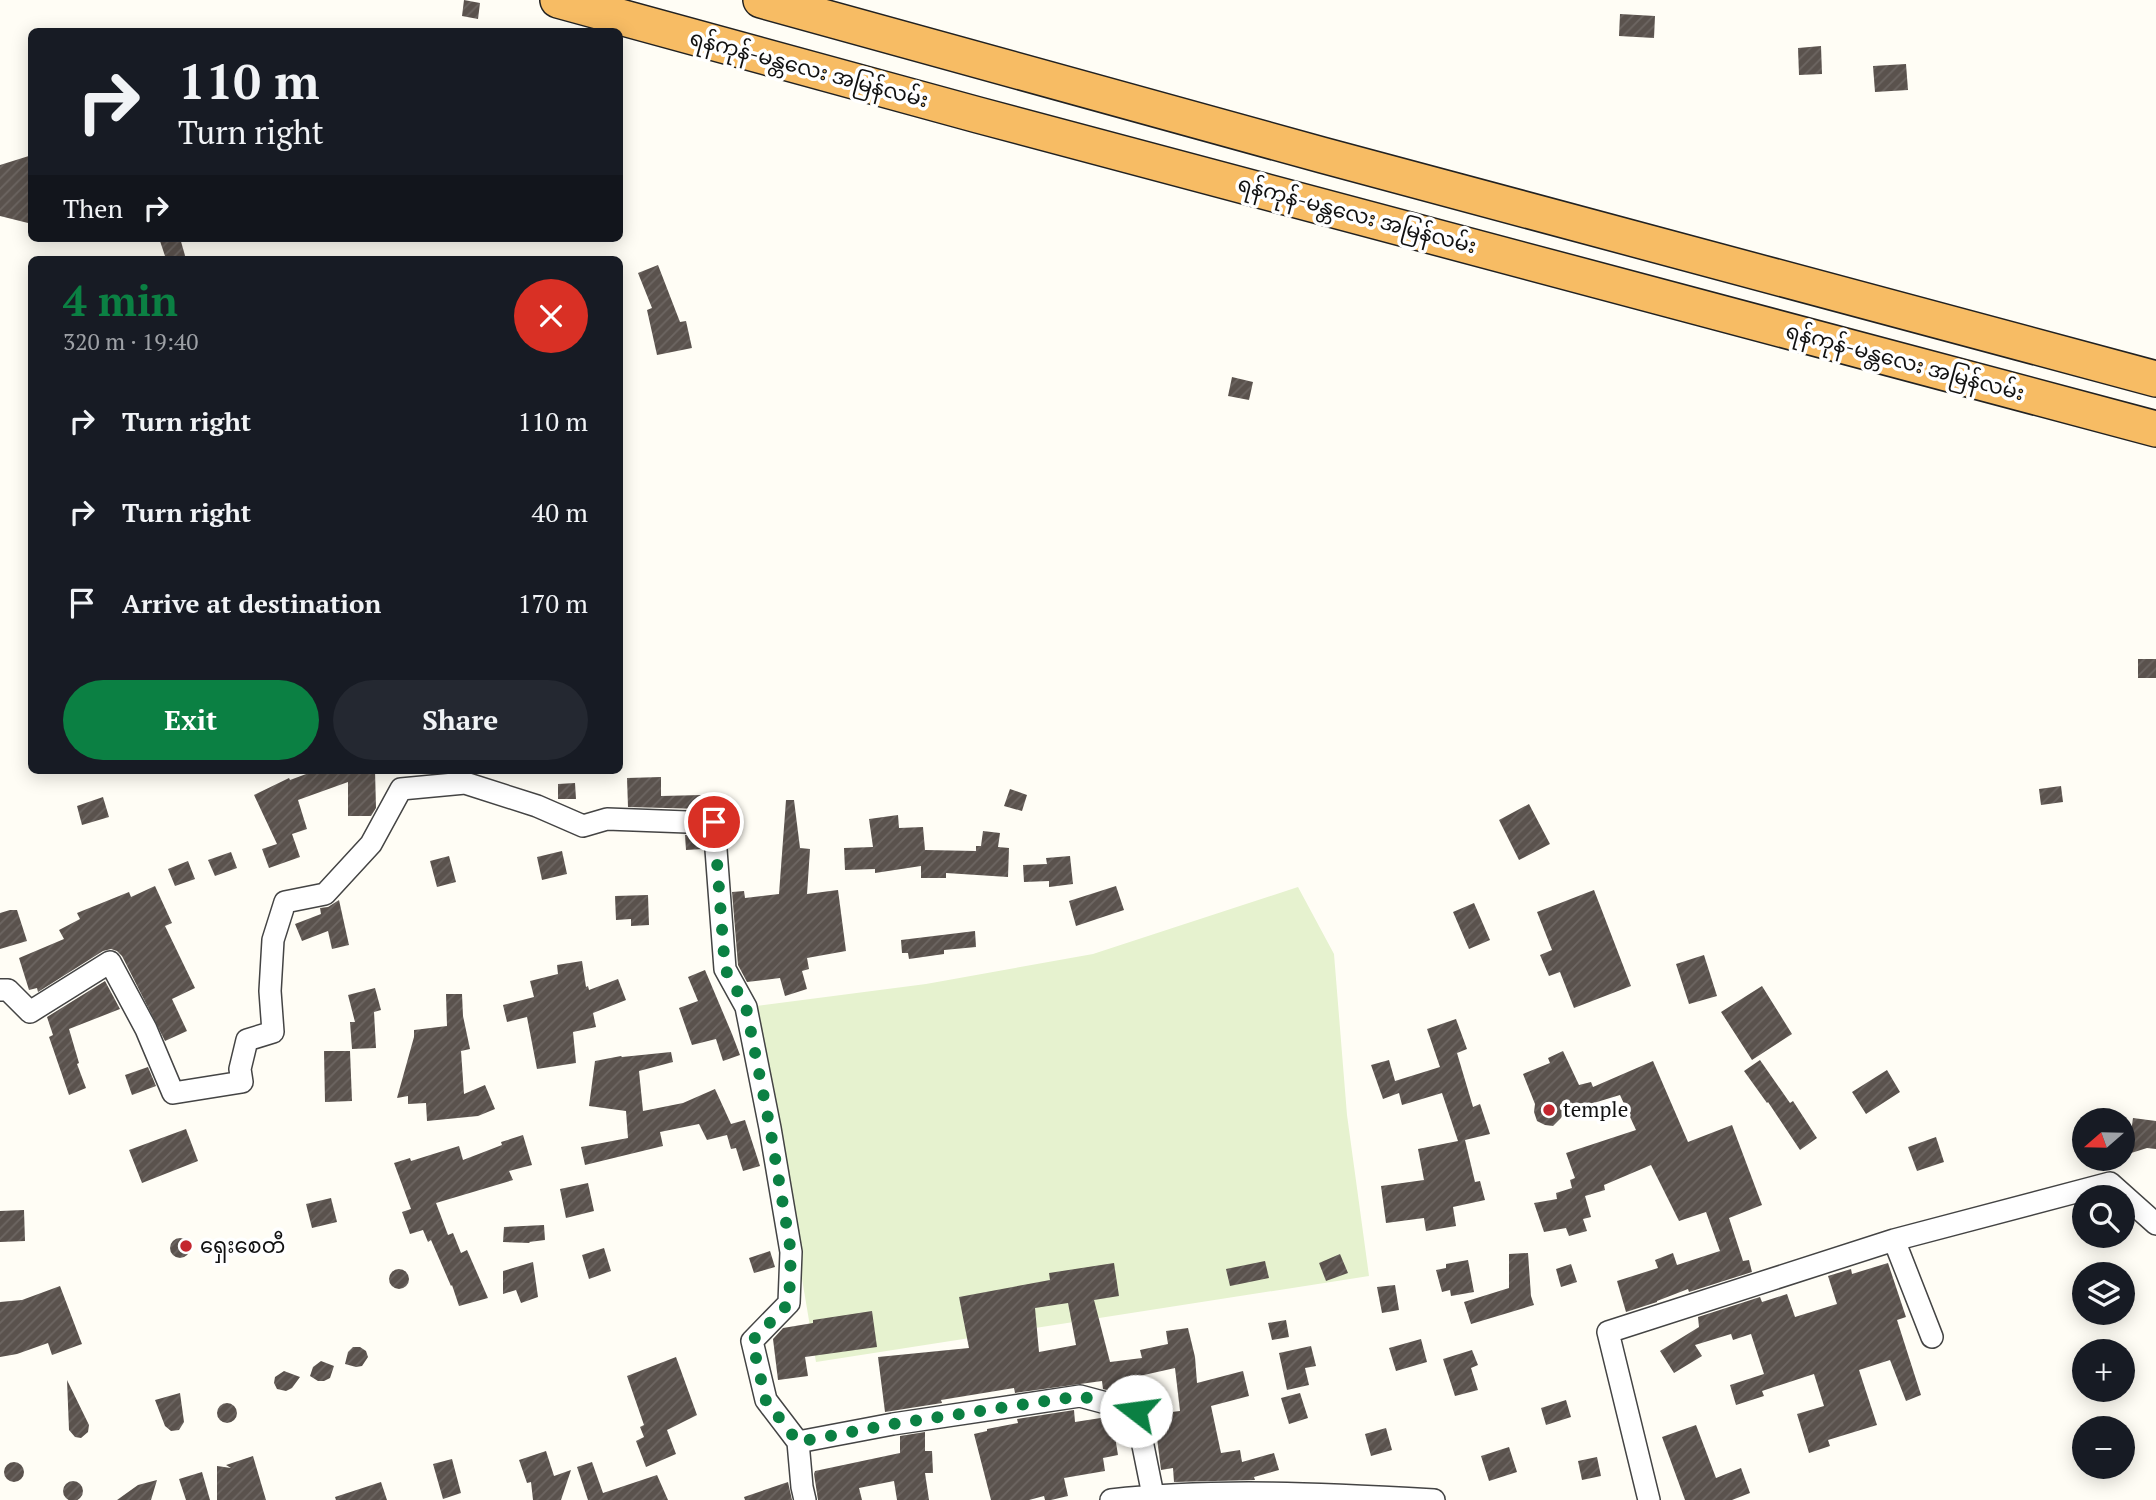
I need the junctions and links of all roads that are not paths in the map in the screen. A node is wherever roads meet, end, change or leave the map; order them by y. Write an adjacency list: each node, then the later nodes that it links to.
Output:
1 (558, 0): 4 (highway, ရန်ကုန်-မန္တလေး အမြန်လမ်း)
2 (761, 0): 3 (highway)
3 (2156, 379)
4 (2156, 429)
5 (0, 990): 9 (street)
6 (2156, 1224): 7 (street)
7 (1894, 1240): 8 (street); 14 (street)
8 (1932, 1337)
9 (798, 1442): 10 (street); 11 (street)
10 (1153, 1498): 12 (street); 13 (street)
11 (805, 1500)
12 (1111, 1500)
13 (1434, 1500)
14 (1649, 1500)

